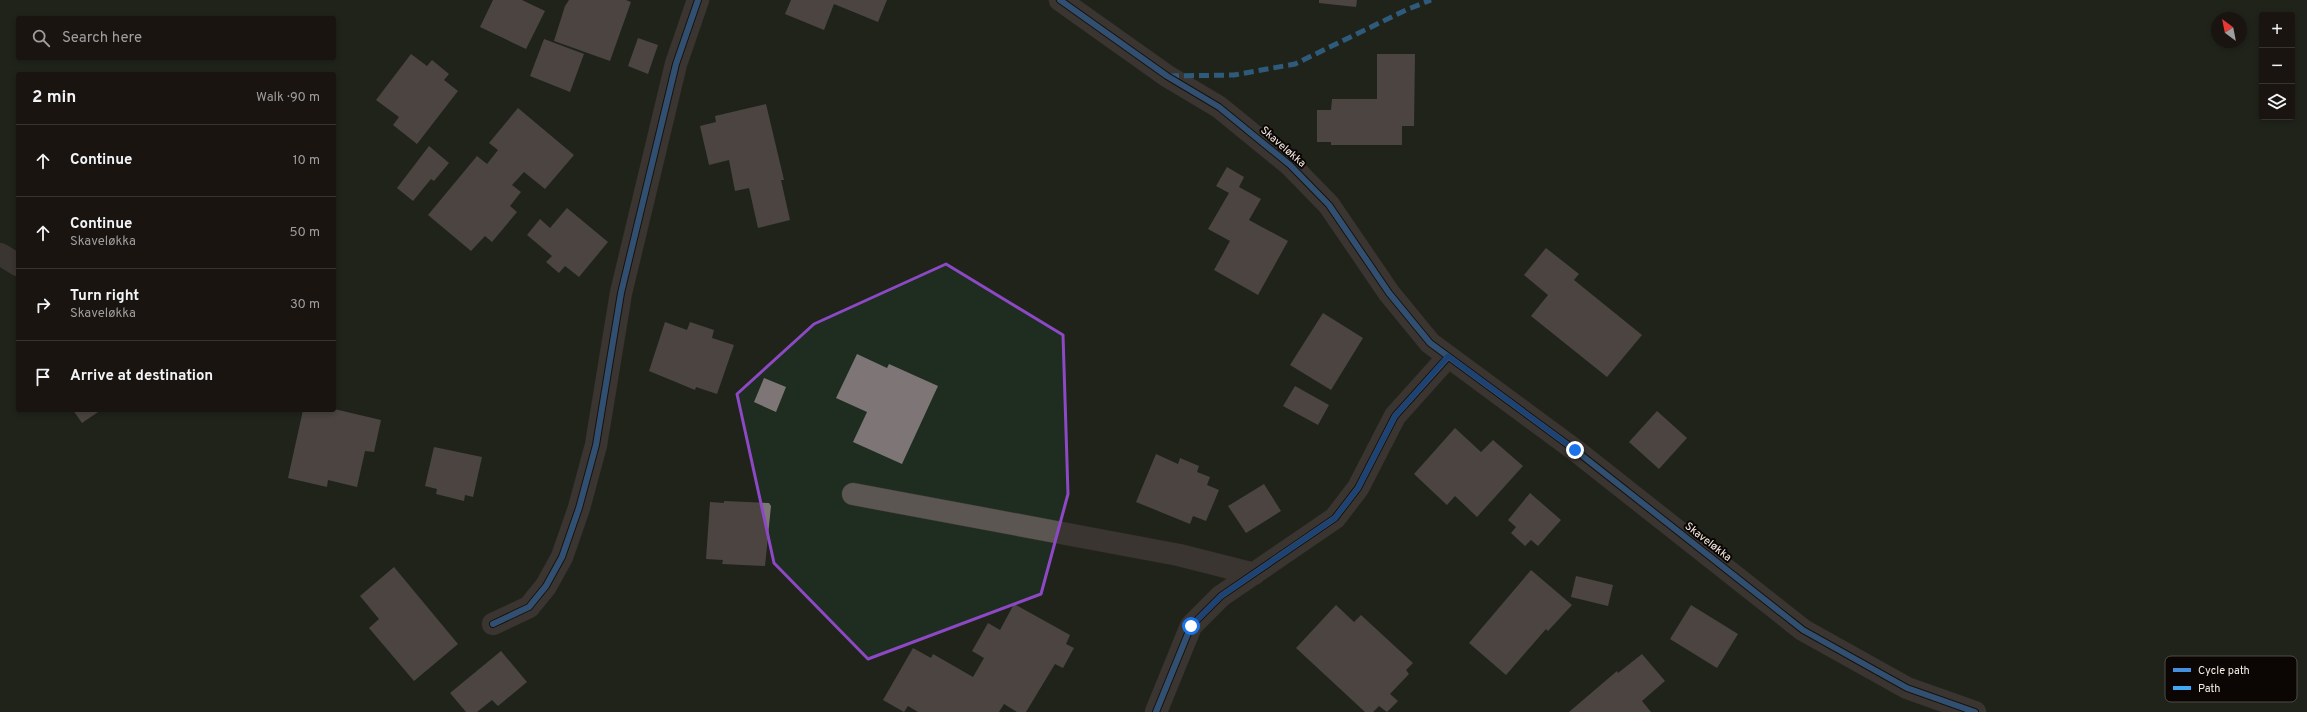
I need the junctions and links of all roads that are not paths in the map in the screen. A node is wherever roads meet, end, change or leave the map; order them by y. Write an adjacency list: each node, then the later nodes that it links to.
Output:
1 (698, 0): 8 (street)
2 (1060, 0): 5 (street, Skaveløkka)
3 (0, 254): 4 (street)
4 (16, 264)
5 (1448, 356): 7 (street); 10 (street, Skaveløkka)
6 (853, 494): 7 (street)
7 (1254, 574): 9 (street)
8 (493, 624)
9 (1156, 712)
10 (1975, 712)

